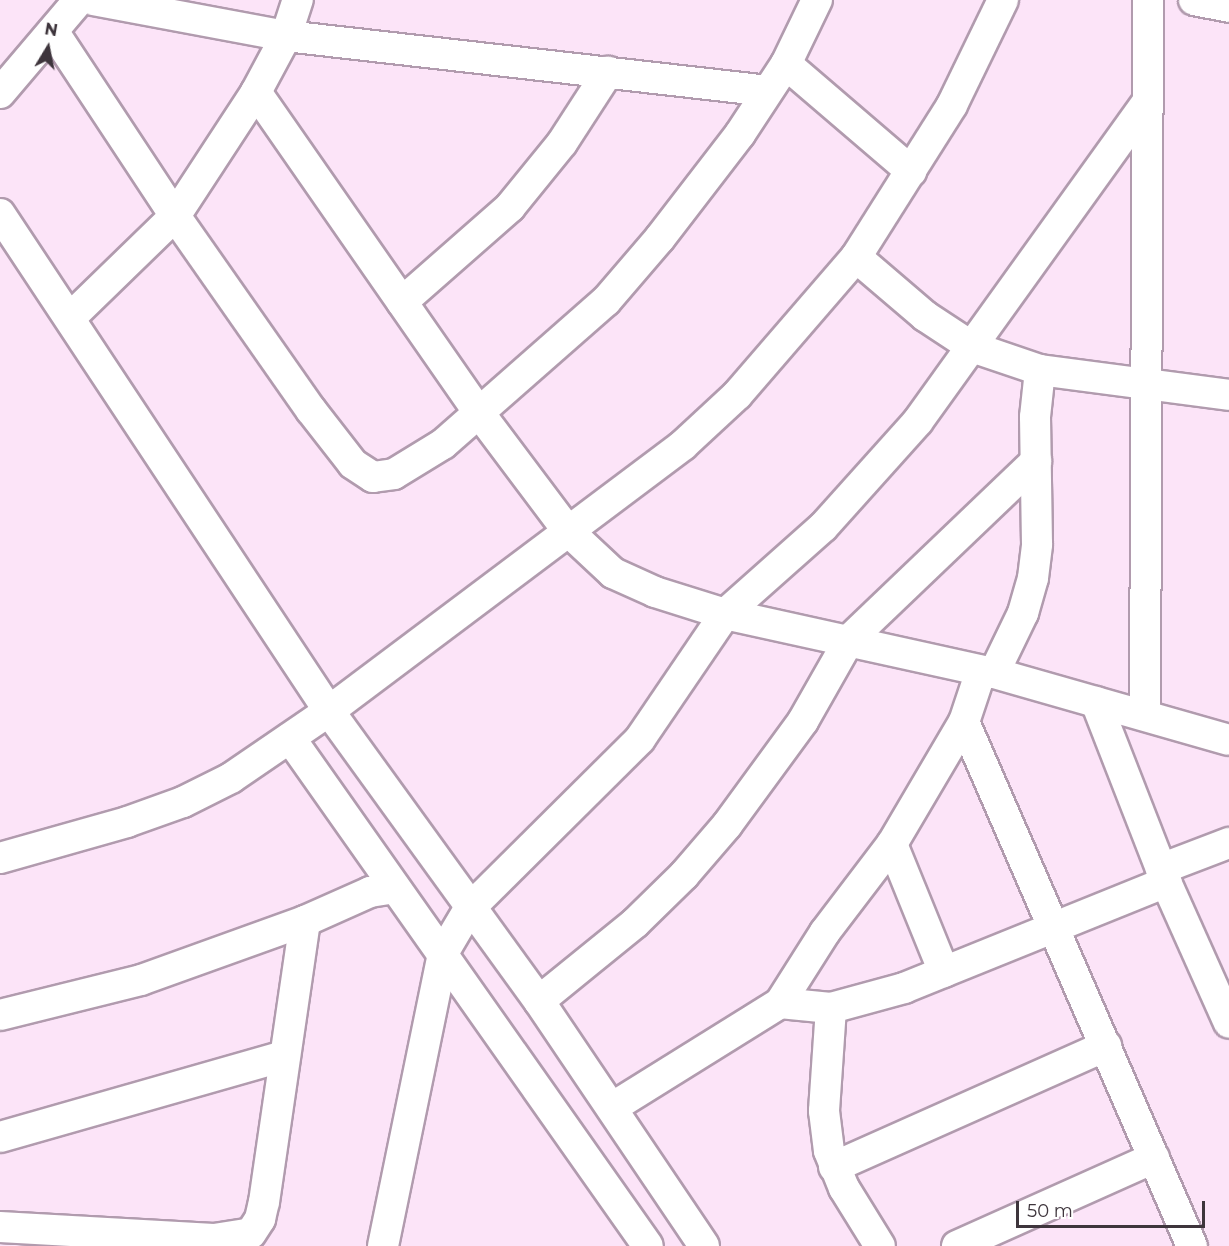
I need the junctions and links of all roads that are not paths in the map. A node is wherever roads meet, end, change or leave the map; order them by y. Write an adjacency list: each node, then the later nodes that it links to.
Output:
1 (79, 0): 9 (street)
2 (93, 0): 10 (street)
3 (298, 0): 10 (street)
4 (817, 0): 11 (street)
5 (1003, 0): 17 (street)
6 (1148, 0): 16 (street)
7 (1194, 0): 8 (street)
8 (1229, 7)
9 (53, 31): 15 (street); 19 (street)
10 (286, 36): 12 (street); 14 (street)
11 (786, 64): 13 (street); 17 (street)
12 (608, 72): 13 (street); 21 (street)
13 (767, 91): 27 (street)
14 (256, 92): 19 (street); 21 (street)
15 (0, 93)
16 (1146, 105): 23 (street); 25 (street)
17 (910, 171): 20 (street)
18 (0, 214): 22 (street)
19 (175, 216): 22 (street); 27 (street)
20 (856, 257): 23 (street); 29 (street)
21 (402, 302): 27 (street)
22 (71, 317): 34 (street)
23 (972, 347): 24 (street); 30 (street)
24 (1040, 370): 25 (street); 28 (street)
25 (1145, 384): 26 (street); 35 (street)
26 (1229, 395)
27 (480, 414): 29 (street)
28 (1036, 461): 31 (street); 32 (street)
29 (567, 530): 30 (street); 34 (street)
30 (725, 614): 31 (street); 44 (street)
31 (849, 640): 32 (street); 49 (street)
32 (988, 672): 33 (street); 36 (street)
33 (1096, 702): 35 (street); 42 (street)
34 (328, 711): 37 (street); 44 (street)
35 (1145, 715): 38 (street)
36 (964, 722): 40 (street); 46 (street)
37 (290, 738): 41 (street); 43 (street)
38 (1229, 740)
39 (1229, 843): 42 (street)
40 (892, 844): 48 (street); 50 (street)
41 (0, 858)
42 (1164, 876): 46 (street); 53 (street)
43 (394, 888): 45 (street); 47 (street)
44 (469, 909): 47 (street); 49 (street)
45 (305, 921): 52 (street); 55 (street)
46 (1054, 927): 48 (street); 54 (street)
47 (443, 952): 61 (street); 62 (street)
48 (944, 972): 51 (street)
49 (539, 1001): 56 (street)
50 (780, 1003): 51 (street); 56 (street)
51 (831, 1008): 59 (street)
52 (0, 1015)
53 (1229, 1023)
54 (1106, 1046): 58 (street); 59 (street)
55 (285, 1056): 57 (street); 60 (street)
56 (613, 1107): 63 (street)
57 (0, 1137)
58 (1154, 1158): 65 (street); 66 (street)
59 (834, 1167): 64 (street)
60 (0, 1227)
61 (383, 1246)
62 (648, 1246)
63 (704, 1246)
64 (880, 1246)
65 (957, 1246)
66 (1192, 1246)

